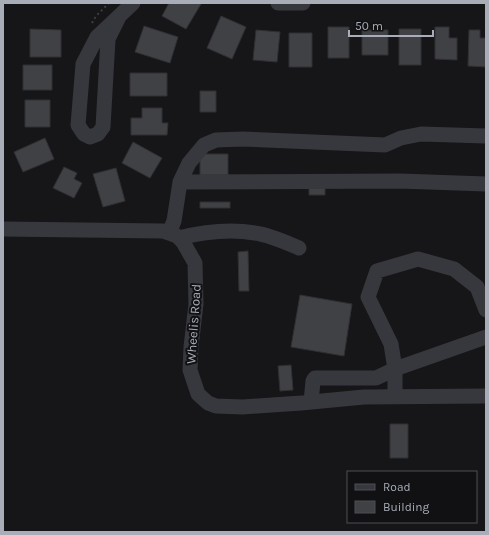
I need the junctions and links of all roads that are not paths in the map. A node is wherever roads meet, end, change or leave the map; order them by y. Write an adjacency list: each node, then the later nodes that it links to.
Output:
1 (133, 3): 4 (street)
2 (278, 3): 3 (street)
3 (303, 3)
4 (120, 15): 4 (street)
5 (486, 136): 6 (street)
6 (180, 182): 7 (street); 9 (street)
7 (486, 184)
8 (3, 229): 9 (street)
9 (174, 235): 10 (street); 16 (street, Wheelis Road)
10 (299, 248)
11 (486, 310): 13 (street)
12 (486, 336): 13 (street)
13 (395, 369): 15 (street); 16 (street)
14 (486, 396): 15 (street, Wheelis Road)
15 (395, 397): 16 (street, Wheelis Road)
16 (311, 402)

